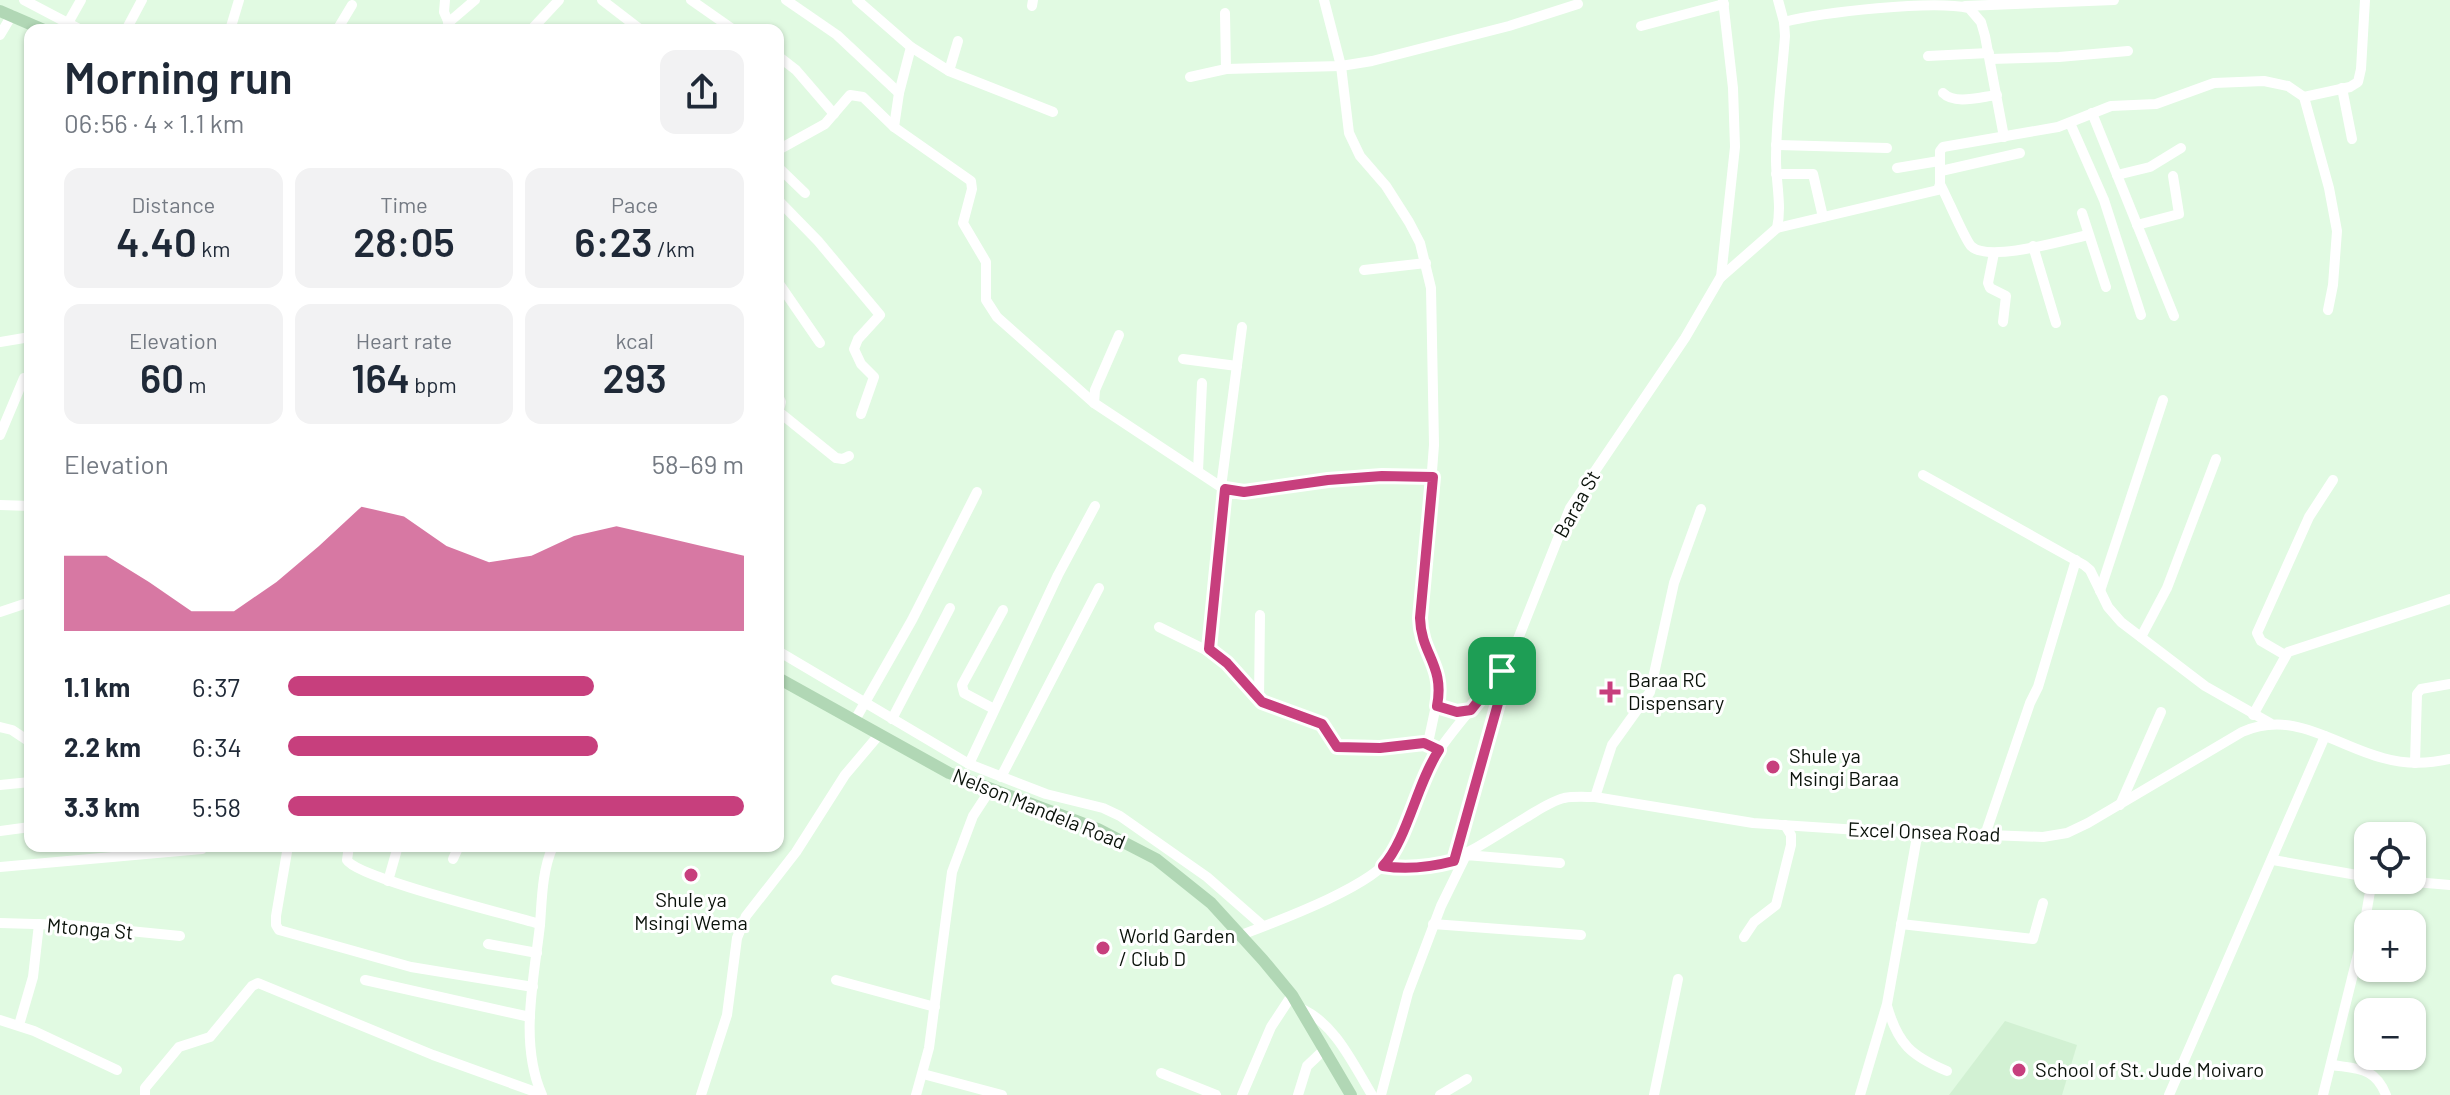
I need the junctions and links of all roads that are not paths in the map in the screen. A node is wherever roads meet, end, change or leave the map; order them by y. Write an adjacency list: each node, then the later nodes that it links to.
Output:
1 (24, 0): 24 (street)
2 (81, 0): 24 (street)
3 (142, 0): 26 (street)
4 (239, 0): 27 (street)
5 (445, 0): 29 (street)
6 (475, 0): 30 (street)
7 (559, 0): 31 (street)
8 (602, 0): 32 (street)
9 (691, 0): 33 (street)
10 (786, 0): 47 (street)
11 (857, 0): 37 (street)
12 (1324, 0): 42 (street)
13 (1778, 0): 23 (street)
14 (2114, 0): 20 (street)
15 (2365, 0): 46 (street)
16 (1723, 2): 34 (street); 81 (street)
17 (1927, 2): 20 (street); 23 (street)
18 (1578, 4): 42 (street)
19 (352, 5): 28 (street)
20 (1963, 6): 40 (street)
21 (6, 13): 25 (main road); 35 (street)
22 (1225, 13): 43 (street)
23 (1784, 22): 58 (street)
24 (68, 23)
25 (31, 24)
26 (129, 24)
27 (232, 24)
28 (341, 24)
29 (449, 24)
30 (452, 24)
31 (537, 24)
32 (633, 24)
33 (723, 24)
34 (1641, 26)
35 (0, 35)
36 (958, 41): 44 (street)
37 (911, 47): 44 (street); 47 (street)
38 (2128, 51): 40 (street)
39 (1928, 56): 40 (street)
40 (1990, 56): 49 (street)
41 (784, 61): 53 (street)
42 (1341, 66): 43 (street); 79 (street)
43 (1226, 69): 45 (street)
44 (949, 71): 51 (street)
45 (1190, 77)
46 (2342, 88): 50 (street); 57 (street)
47 (899, 93): 55 (street)
48 (1943, 93): 49 (street)
49 (1997, 95): 56 (street)
50 (2304, 97): 52 (street); 84 (street)
51 (1053, 112)
52 (2092, 113): 54 (street); 67 (street)
53 (834, 114): 55 (street); 59 (street)
54 (2070, 123): 56 (street); 85 (street)
55 (894, 127): 99 (street)
56 (2004, 137): 63 (street)
57 (2352, 139)
58 (1776, 145): 60 (street); 66 (street)
59 (784, 147)
60 (1887, 148)
61 (2181, 148): 67 (street)
62 (2020, 153): 63 (street)
63 (1940, 166): 64 (street); 69 (street)
64 (1897, 168)
65 (784, 173): 70 (street)
66 (1776, 174): 73 (street); 75 (street)
67 (2117, 175): 74 (street)
68 (2173, 176): 74 (street)
69 (1940, 184): 73 (street); 78 (street)
70 (805, 193)
71 (784, 206): 100 (street)
72 (2082, 213): 76 (street)
73 (1823, 217): 75 (street)
74 (2137, 225): 86 (street)
75 (1777, 228): 81 (street, Baraa St)
76 (2088, 235): 77 (street); 82 (street)
77 (2033, 246): 78 (street); 88 (street)
78 (1994, 253): 87 (street)
79 (1426, 263): 80 (street); 107 (street)
80 (1364, 270)
81 (1720, 278): 129 (street, Baraa St)
82 (2106, 287)
83 (784, 291): 93 (street)
84 (2328, 310)
85 (2141, 315)
86 (2174, 316)
87 (2003, 322)
88 (2056, 323)
89 (1242, 327): 95 (street)
90 (1119, 335): 99 (street)
91 (24, 338): 92 (street)
92 (0, 342)
93 (820, 343)
94 (1183, 359): 95 (street)
95 (1237, 366): 109 (street)
96 (24, 378): 102 (street)
97 (1202, 383): 105 (street)
98 (2163, 400): 117 (street)
99 (1094, 403): 105 (street)
100 (861, 414)
101 (784, 418): 103 (street)
102 (0, 435)
103 (849, 456)
104 (2216, 459): 125 (street)
105 (1198, 471): 109 (street)
106 (1923, 475): 115 (street)
107 (1433, 477): 109 (street); 134 (street)
108 (2333, 480): 128 (street)
109 (1223, 488): 126 (street)
110 (977, 492): 133 (street)
111 (0, 505): 112 (street)
112 (24, 506)
113 (1095, 506): 135 (street)
114 (1701, 509): 155 (street)
115 (2076, 560): 117 (street); 161 (street)
116 (1099, 588): 151 (street)
117 (2100, 591): 125 (street)
118 (2450, 599): 128 (street)
119 (24, 604): 122 (street)
120 (950, 608): 139 (street)
121 (1003, 610): 135 (street)
122 (0, 612)
123 (1260, 615): 132 (street)
124 (1159, 627): 126 (street)
125 (2141, 637): 138 (street)
126 (1209, 649): 132 (street)
127 (784, 655): 133 (street)
128 (2285, 655): 138 (street)
129 (1502, 671): 136 (street, Baraa St); 171 (street)
130 (784, 681): 140 (main road, Nelson Mandela Road)
131 (2450, 684): 149 (street)
132 (1259, 700): 146 (street)
133 (867, 703): 139 (street); 140 (street)
134 (1437, 706): 136 (street); 146 (street)
135 (994, 709): 150 (street)
136 (1471, 710): 147 (street, Baraa St)
137 (2161, 712): 156 (street)
138 (2253, 715): 141 (street)
139 (892, 719): 150 (street)
140 (855, 720): 143 (main road, Nelson Mandela Road)
141 (2270, 723): 144 (street); 156 (street, Excel Onsea Road)
142 (0, 727): 145 (street)
143 (878, 736): 154 (main road, Nelson Mandela Road); 213 (street)
144 (2325, 736): 149 (street); 170 (street)
145 (24, 738)
146 (1428, 743): 147 (street)
147 (1439, 750): 173 (street, Baraa St)
148 (2450, 759): 149 (street)
149 (2415, 763)
150 (969, 764): 151 (street)
151 (1001, 777): 186 (street)
152 (24, 783): 153 (street)
153 (0, 785)
154 (990, 790): 187 (main road, Nelson Mandela Road); 199 (street)
155 (1595, 797): 157 (street, Excel Onsea Road); 168 (street, Excel Onsea Road)
156 (2120, 805): 161 (street, Excel Onsea Road)
157 (1785, 825): 160 (street, Excel Onsea Road); 190 (street)
158 (24, 828): 159 (street)
159 (0, 831)
160 (1918, 831): 161 (street, Excel Onsea Road); 185 (street)
161 (1985, 835)
162 (168, 852): 174 (street)
163 (287, 852): 196 (street)
164 (348, 852): 176 (street)
165 (396, 852): 176 (street)
166 (456, 852): 169 (street)
167 (551, 852): 183 (street)
168 (1466, 855): 171 (street, Excel Onsea Road); 172 (street); 184 (street)
169 (453, 859)
170 (2273, 860): 175 (street); 225 (street)
171 (1454, 861): 173 (street, Excel Onsea Road)
172 (1560, 863)
173 (1383, 866): 186 (street)
174 (0, 867)
175 (2354, 875)
176 (388, 881): 183 (street)
177 (2426, 883): 178 (street)
178 (2450, 885)
179 (2368, 894): 205 (street)
180 (2043, 903): 185 (street)
181 (0, 923): 182 (street, Mtonga St)
182 (39, 924): 189 (street, Mtonga St); 203 (street)
183 (540, 924): 192 (street)
184 (1433, 924): 188 (street); 221 (street)
185 (1901, 924): 198 (street)
186 (1263, 926): 187 (street)
187 (1241, 935): 197 (main road, Nelson Mandela Road)
188 (1581, 935)
189 (180, 936)
190 (1744, 937)
191 (488, 944): 192 (street)
192 (537, 953): 196 (street)
193 (1678, 979): 223 (street)
194 (365, 980): 201 (street)
195 (836, 980): 199 (street)
196 (533, 987): 201 (street)
197 (1292, 995): 200 (main road, Nelson Mandela Road); 217 (street)
198 (1887, 1004): 207 (street); 224 (street)
199 (935, 1007): 209 (street)
200 (1300, 1008): 204 (main road, Nelson Mandela Road); 220 (street)
201 (530, 1017): 211 (street)
202 (0, 1020): 203 (street)
203 (19, 1025): 206 (street)
204 (1325, 1049): 218 (street); 219 (main road, Nelson Mandela Road)
205 (2332, 1065): 226 (street); 227 (street)
206 (117, 1070)
207 (1947, 1071)
208 (1161, 1073): 216 (street)
209 (923, 1074): 214 (street); 215 (street)
210 (1467, 1079): 222 (street)
211 (541, 1094): 212 (street)
212 (145, 1095)
213 (701, 1095)
214 (916, 1095)
215 (1002, 1095)
216 (1216, 1095)
217 (1242, 1095)
218 (1298, 1095)
219 (1351, 1095)
220 (1372, 1095)
221 (1381, 1095)
222 (1440, 1095)
223 (1654, 1095)
224 (1860, 1095)
225 (2169, 1095)
226 (2323, 1095)
227 (2386, 1095)

